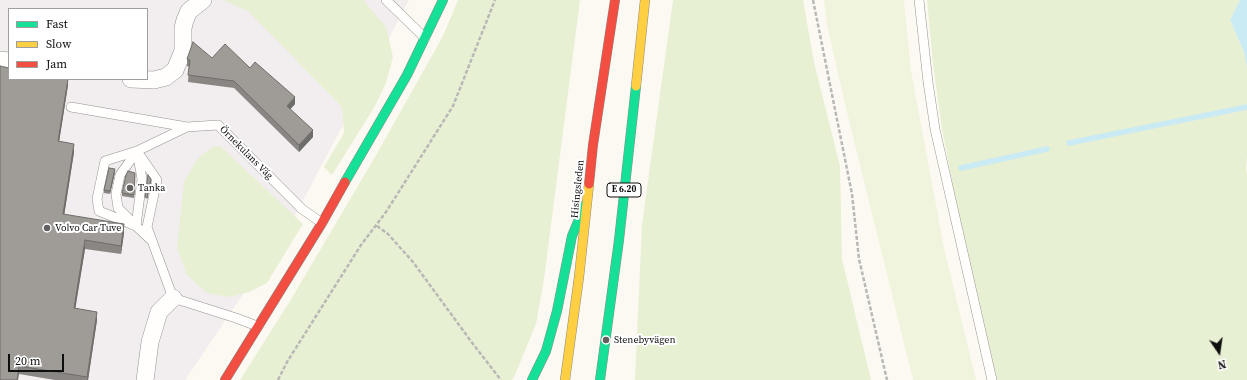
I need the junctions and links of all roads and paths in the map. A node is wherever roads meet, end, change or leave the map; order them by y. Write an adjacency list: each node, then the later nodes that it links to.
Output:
1 (203, 0): 10 (street)
2 (386, 0): 9 (lane)
3 (443, 0): 9 (main road)
4 (495, 0): 17 (path)
5 (615, 0): 14 (main road, Hisingsleden)
6 (645, 0): 27 (main road, E 6.20)
7 (814, 0): 28 (path)
8 (919, 0): 29 (lane)
9 (425, 38): 15 (main road)
10 (148, 80)
11 (71, 107): 12 (lane)
12 (187, 127): 13 (lane, Örnekulans Väg); 15 (lane, Örnekulans Väg)
13 (137, 151): 16 (lane); 16 (lane); 16 (lane, Örnekulans Väg); 18 (lane)
14 (588, 199): 25 (main road); 26 (main road, Hisingsleden)
15 (322, 223): 20 (main road)
16 (136, 226): 18 (lane, Örnekulans Väg)
17 (377, 226): 23 (path); 24 (path)
18 (151, 240): 19 (lane)
19 (173, 298): 20 (lane); 21 (street)
20 (257, 326): 22 (main road)
21 (145, 380)
22 (225, 380)
23 (278, 380)
24 (501, 380)
25 (532, 380)
26 (565, 380)
27 (600, 380)
28 (887, 380)
29 (992, 380)

